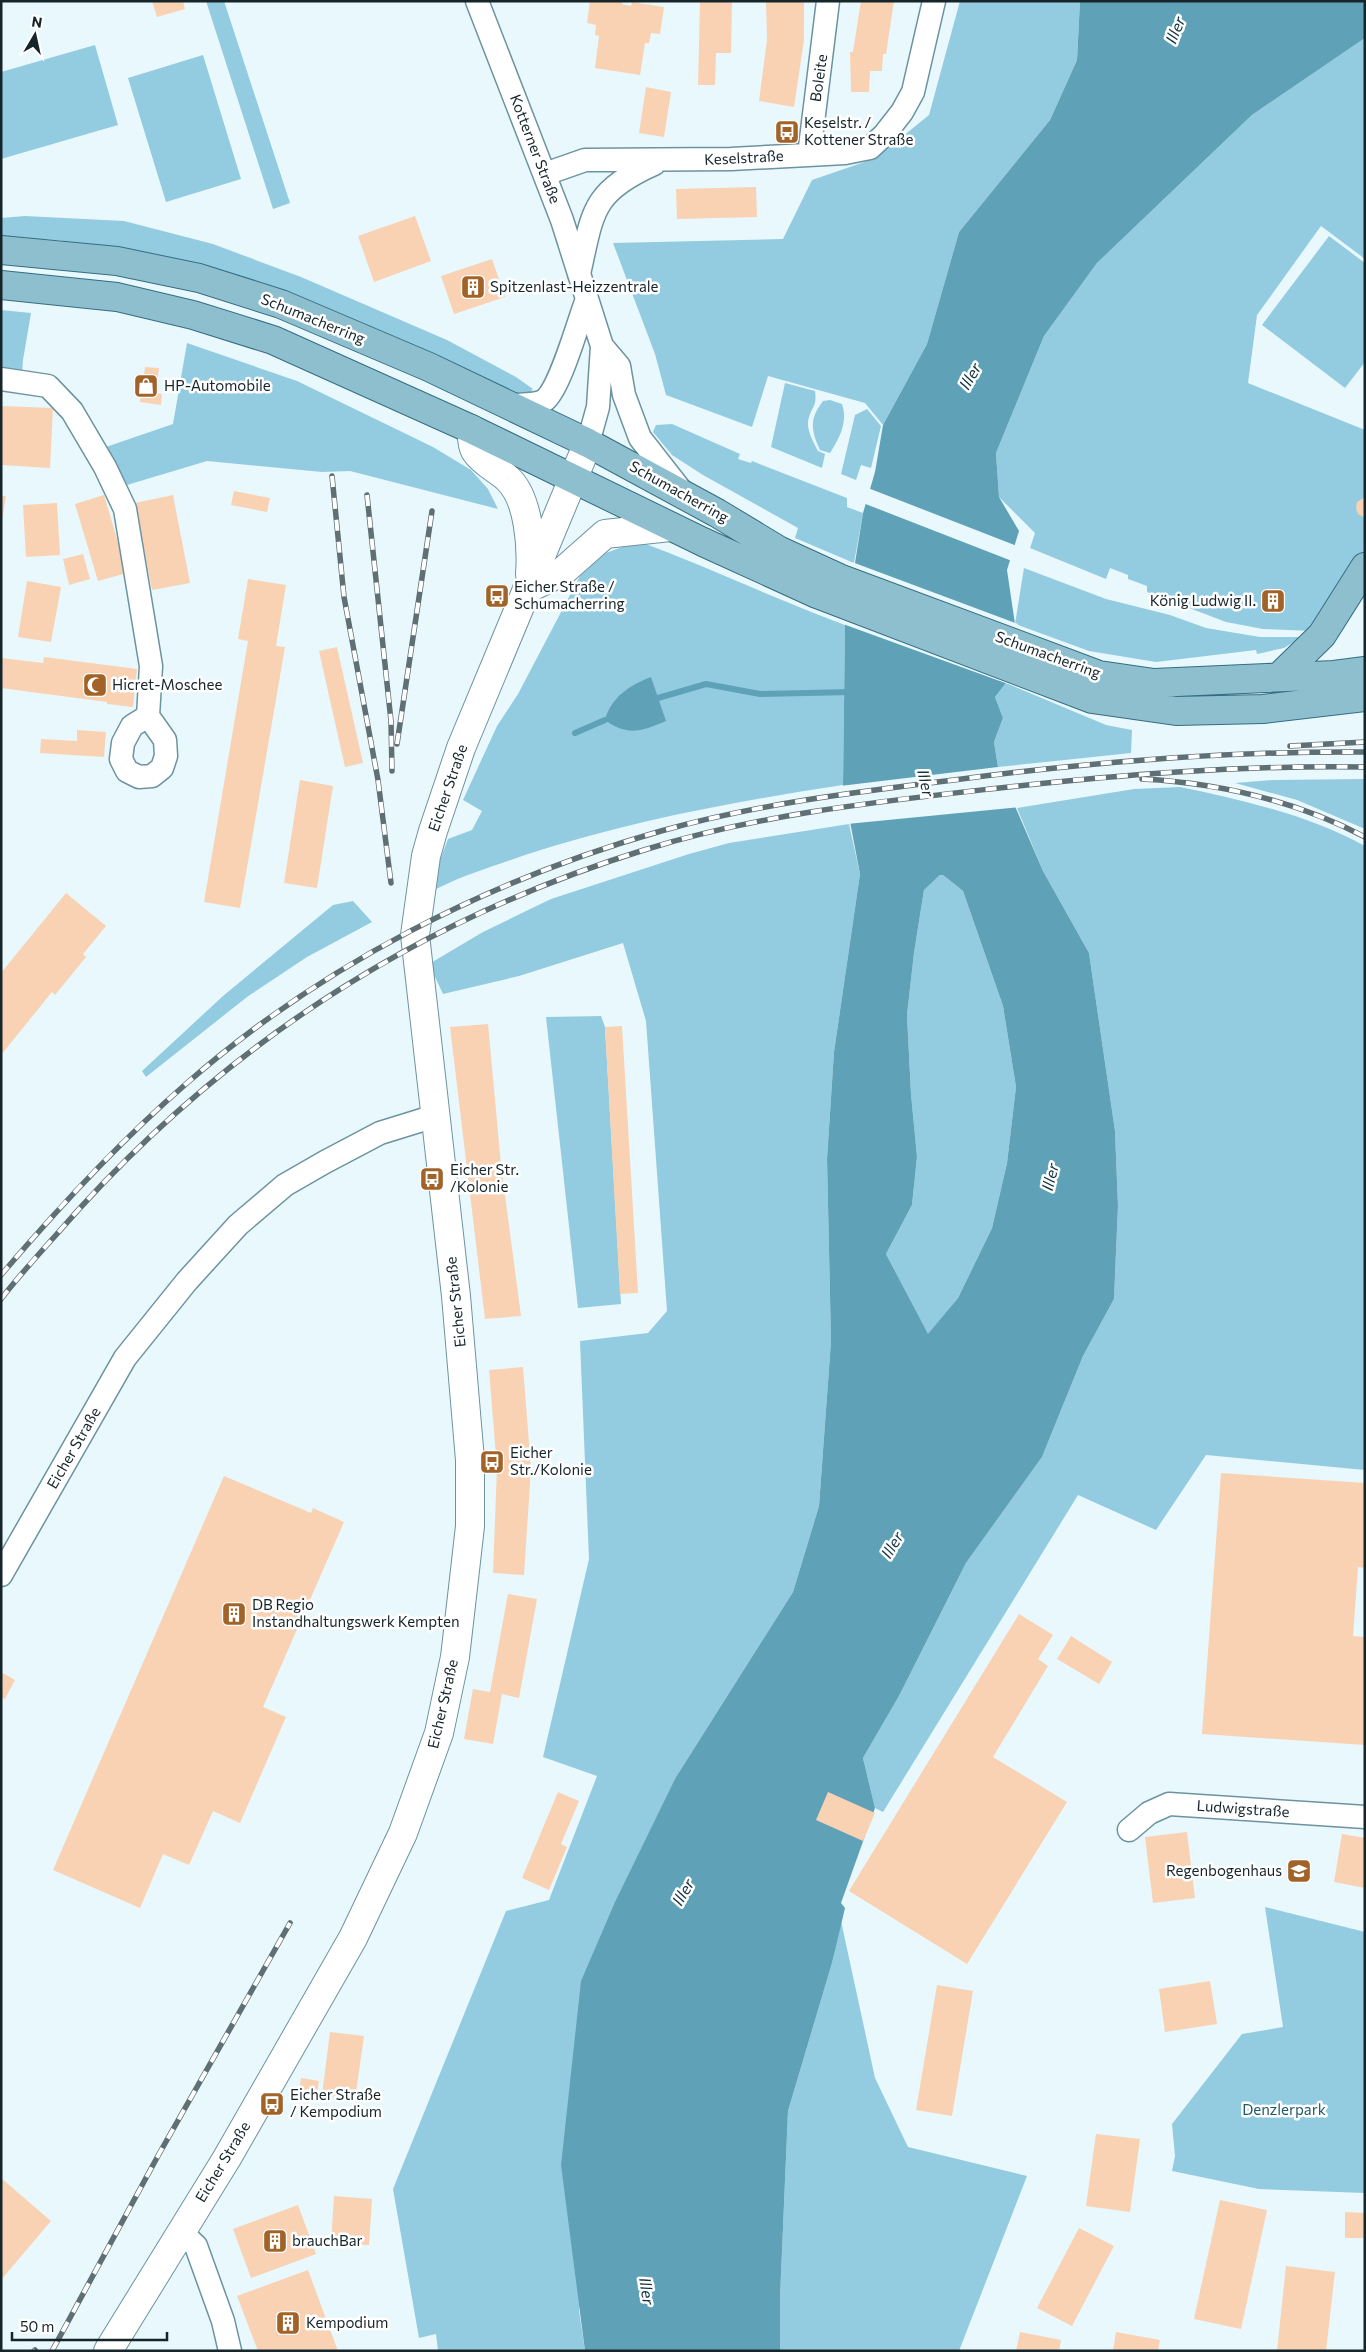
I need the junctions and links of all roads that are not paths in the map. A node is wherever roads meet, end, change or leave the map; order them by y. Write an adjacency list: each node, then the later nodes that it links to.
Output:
1 (477, 1): 6 (street, Kotterner Straße)
2 (828, 1): 4 (street, Boleite)
3 (934, 1): 4 (street, Keselstraße)
4 (809, 155): 5 (street, Keselstraße)
5 (663, 160): 6 (street, Keselstraße); 8 (street, Keselstraße)
6 (545, 174): 8 (street, Kotterner Straße)
7 (1, 250): 13 (main road, Schumacherring)
8 (579, 275): 10 (street, Kotterner Straße)
9 (1, 285): 14 (main road, Schumacherring)
10 (587, 299): 11 (street, Kotterner Straße); 13 (street)
11 (602, 346): 15 (street, Kotterner Straße); 17 (street, Kotterner Straße)
12 (1, 379): 24 (street)
13 (510, 405): 15 (main road, Schumacherring)
14 (471, 429): 16 (main road, Schumacherring); 20 (street)
15 (588, 443): 16 (street, Kotterner Straße); 17 (main road, Schumacherring)
16 (573, 478): 18 (main road, Schumacherring); 20 (street, Eicher Straße)
17 (683, 494): 22 (main road, Schumacherring)
18 (670, 527): 20 (street); 23 (main road, Schumacherring)
19 (1365, 567): 22 (main road)
20 (529, 588): 25 (street, Eicher Straße)
21 (1365, 671): 22 (main road, Schumacherring)
22 (1269, 677)
23 (1365, 697)
24 (148, 716)
25 (435, 1116): 26 (street, Eicher Straße); 29 (street, Eicher Straße)
26 (1, 1575)
27 (1365, 1817): 28 (street, Ludwigstraße)
28 (1129, 1830)
29 (181, 2232): 30 (street, Eicher Straße); 31 (street)
30 (108, 2351)
31 (230, 2351)

